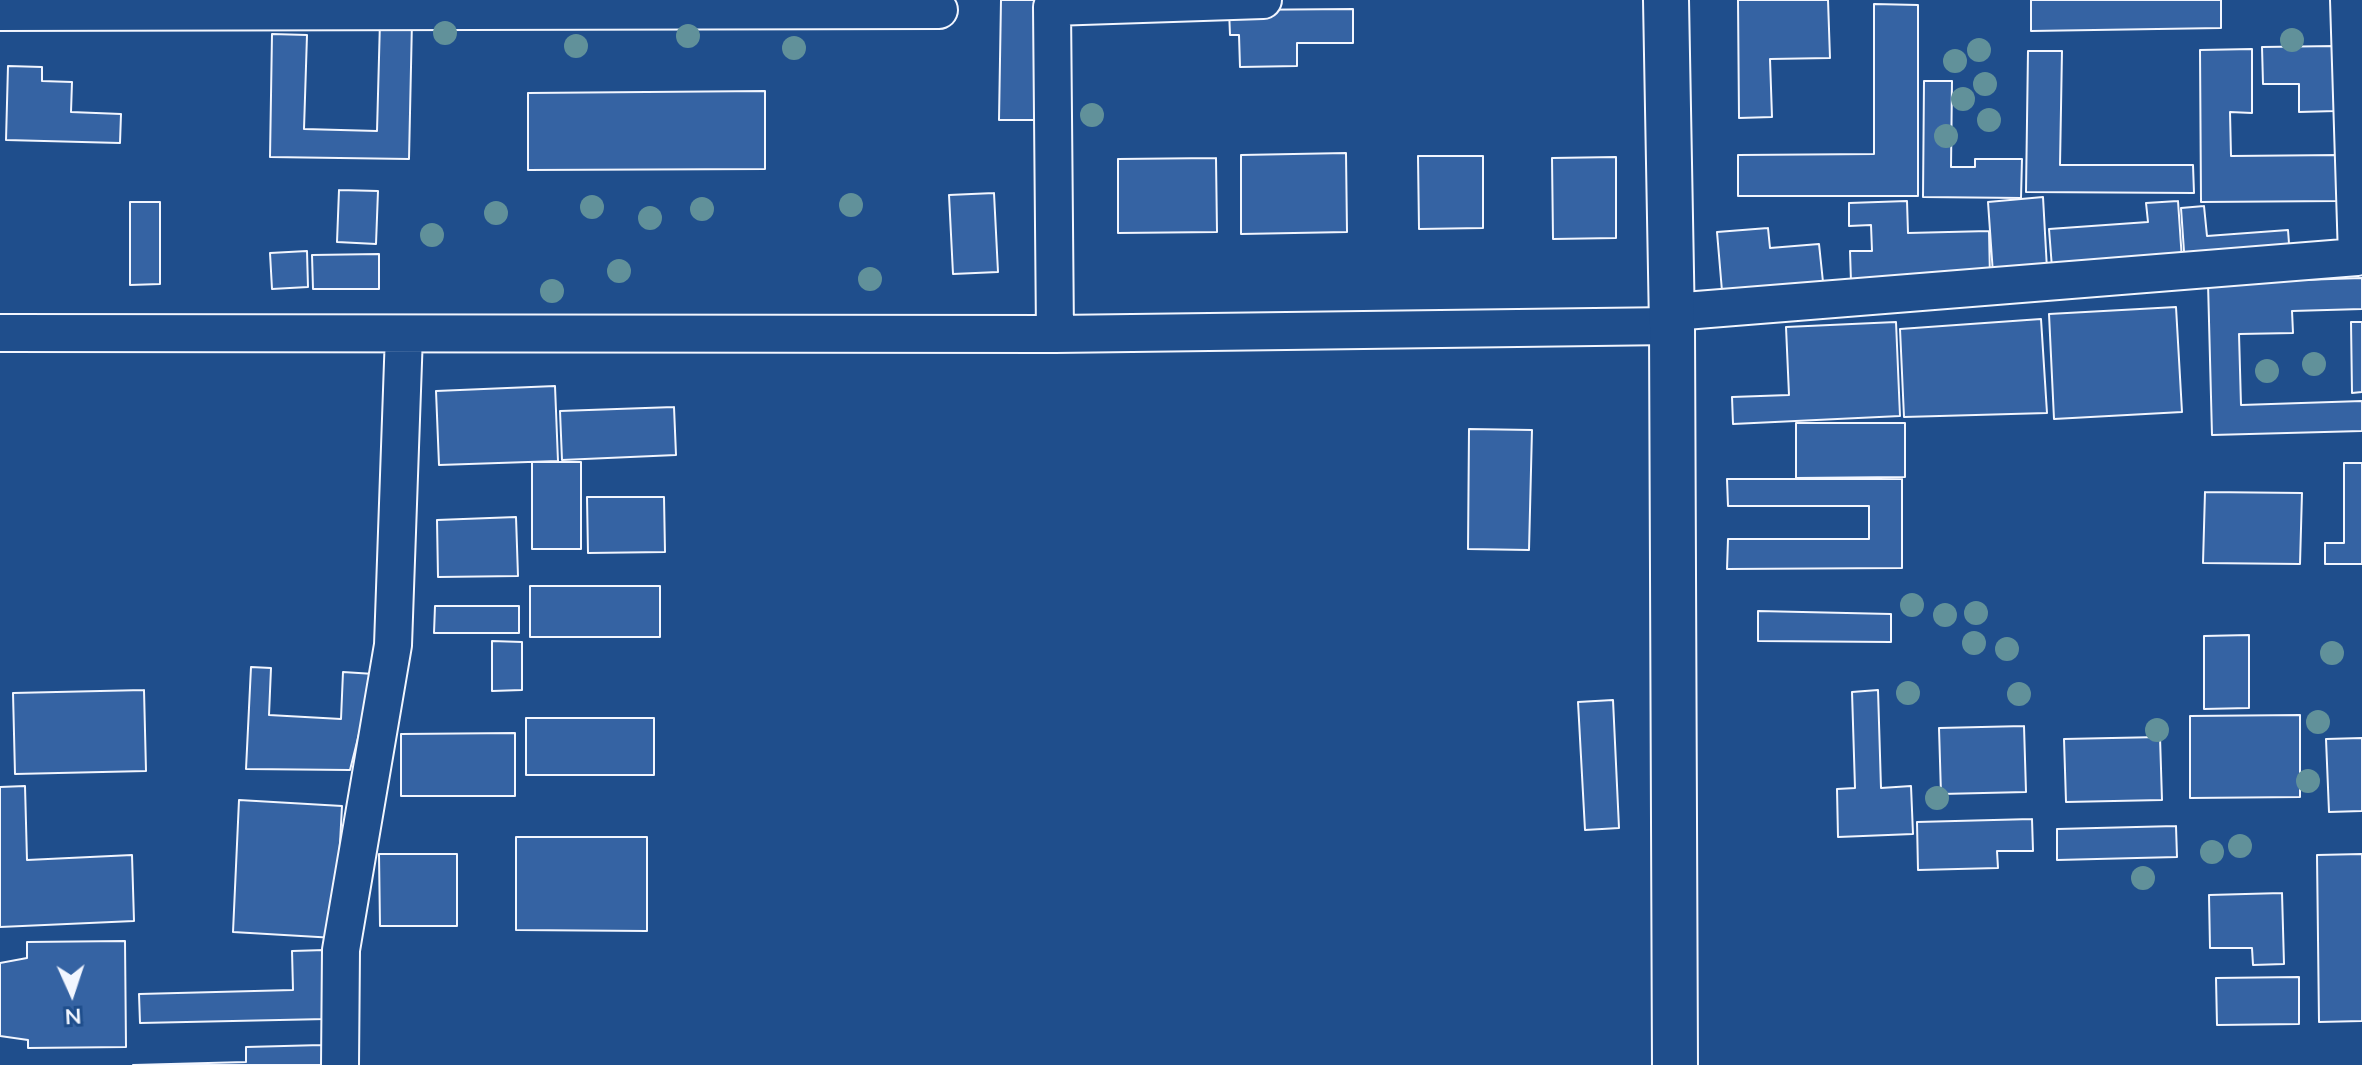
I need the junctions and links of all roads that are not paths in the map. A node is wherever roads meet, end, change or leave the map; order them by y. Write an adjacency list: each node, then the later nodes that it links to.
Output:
1 (1263, 0): 9 (street)
2 (1666, 0): 6 (street)
3 (2349, 0): 6 (street)
4 (939, 10): 5 (street)
5 (0, 12)
6 (1672, 319): 9 (street); 11 (street)
7 (0, 333): 8 (street)
8 (404, 334): 9 (street); 10 (street)
9 (1055, 334)
10 (340, 1065)
11 (1675, 1065)

